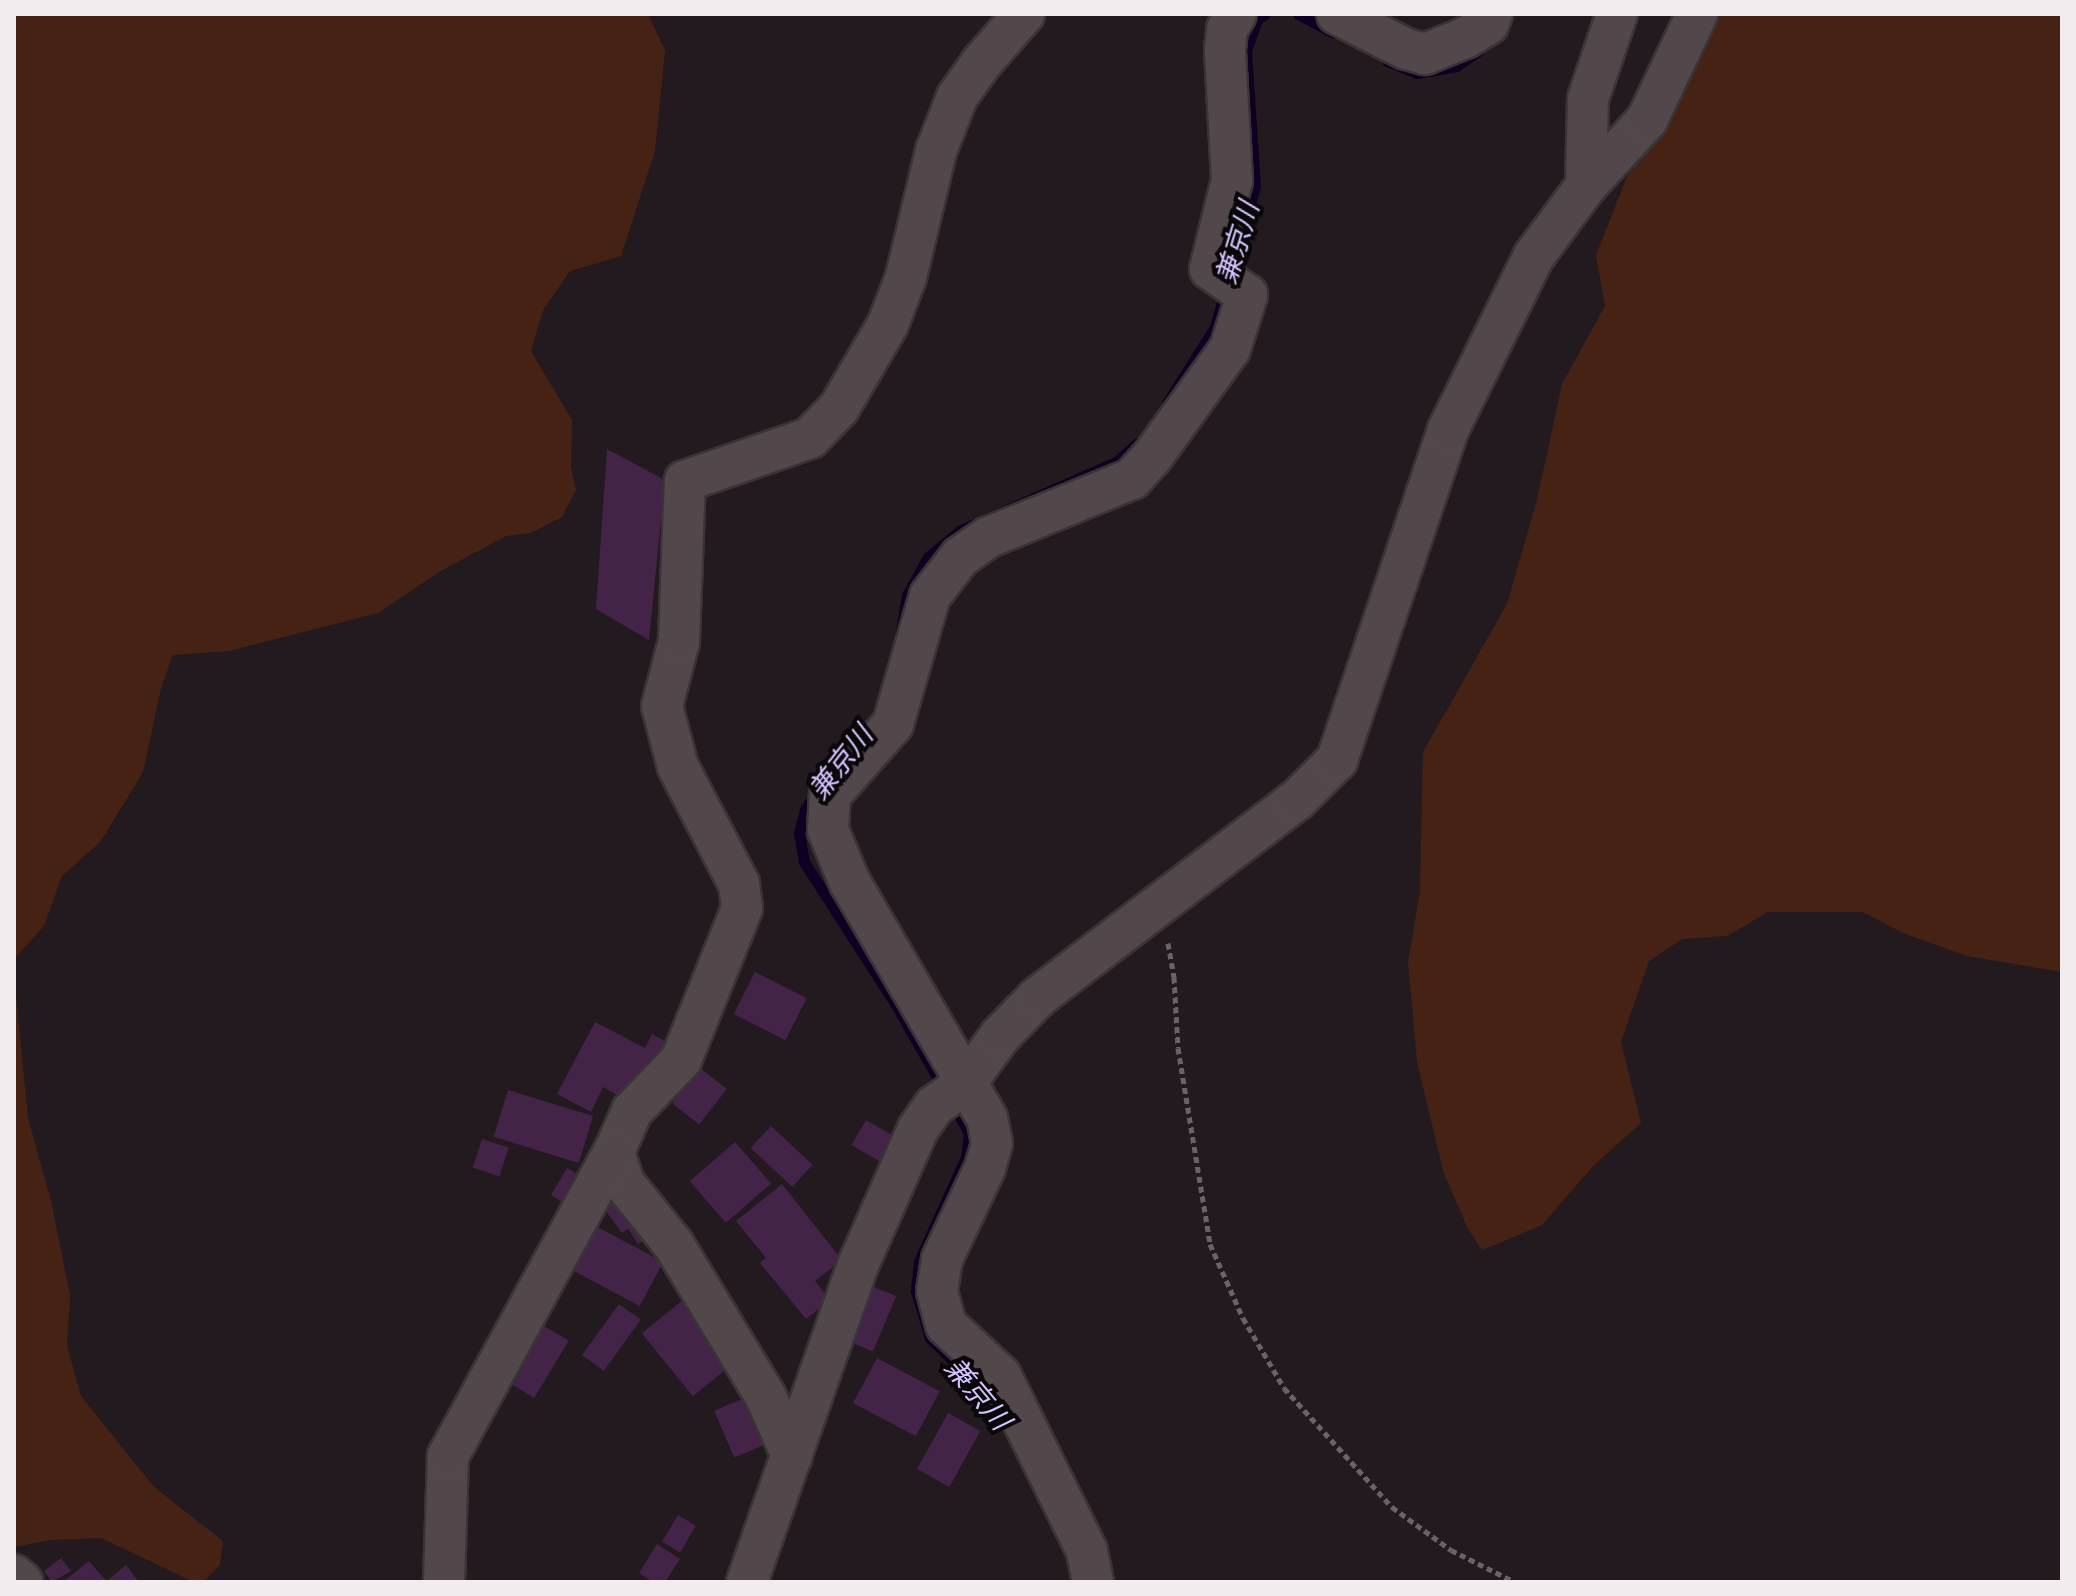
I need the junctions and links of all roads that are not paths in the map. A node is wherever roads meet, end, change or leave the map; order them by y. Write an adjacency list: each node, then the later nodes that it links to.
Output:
1 (1024, 14): 9 (street)
2 (1236, 14): 8 (street)
3 (1337, 14): 4 (street)
4 (1492, 14)
5 (1617, 14): 7 (street)
6 (1697, 14): 7 (street)
7 (1586, 186): 8 (street)
8 (953, 1093): 10 (street); 15 (street)
9 (614, 1152): 10 (street); 13 (street)
10 (792, 1456): 14 (street)
11 (14, 1575): 12 (street)
12 (22, 1582)
13 (444, 1582)
14 (747, 1582)
15 (1093, 1582)

